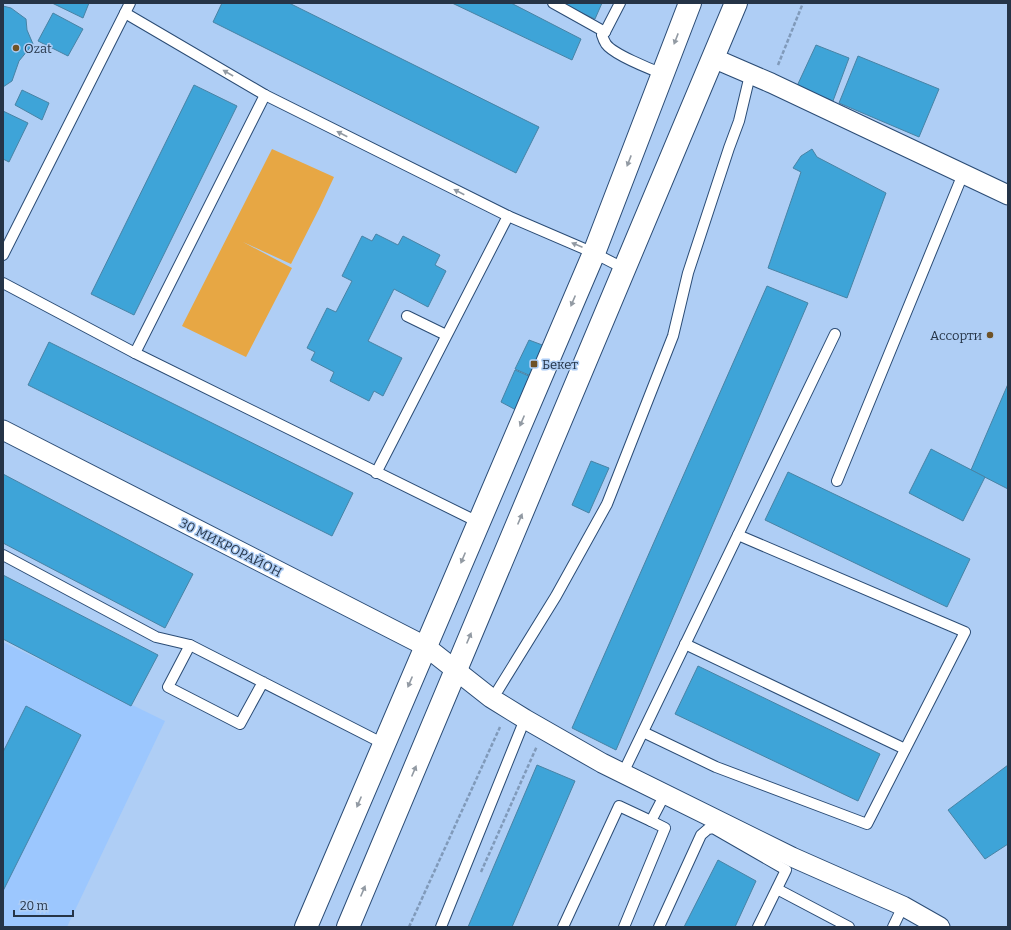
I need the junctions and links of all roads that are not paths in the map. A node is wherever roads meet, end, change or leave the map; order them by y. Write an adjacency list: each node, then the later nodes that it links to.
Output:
1 (130, 3): 6 (lane)
2 (553, 3): 7 (lane)
3 (620, 3): 7 (lane)
4 (690, 3): 9 (main road, one-way to 9)
5 (736, 3): 8 (main road)
6 (125, 13): 11 (lane, one-way to 6); 16 (lane)
7 (605, 32): 9 (lane)
8 (713, 58): 10 (street); 17 (main road)
9 (663, 74): 15 (main road, one-way to 15)
10 (750, 75): 12 (street); 34 (lane)
11 (265, 95): 14 (lane, one-way to 11); 22 (lane)
12 (963, 174): 13 (street); 25 (lane)
13 (1008, 195)
14 (508, 216): 15 (lane, one-way to 14); 21 (lane)
15 (594, 252): 17 (lane); 26 (main road, one-way to 26)
16 (3, 255)
17 (625, 269): 32 (main road, one-way to 17)
18 (3, 284): 22 (lane)
19 (406, 316): 21 (lane)
20 (835, 334): 27 (lane)
21 (446, 335): 24 (lane)
22 (135, 353): 24 (lane)
23 (3, 430): 31 (street, 30 МИКРОРАЙОН)
24 (376, 473): 26 (lane)
25 (837, 481)
26 (478, 522): 31 (main road, one-way to 31)
27 (738, 534): 29 (lane); 38 (lane)
28 (3, 555): 30 (lane)
29 (685, 644): 36 (lane); 38 (lane)
30 (190, 645): 33 (lane); 33 (lane)
31 (425, 646): 32 (street, 30 МИКРОРАЙОН); 37 (main road, one-way to 37)
32 (456, 670): 34 (street, 30 МИКРОРАЙОН); 46 (main road, one-way to 32)
33 (263, 682): 37 (lane)
34 (491, 698): 35 (street, 30 МИКРОРАЙОН)
35 (524, 724): 39 (street, 30 МИКРОРАЙОН); 47 (lane)
36 (643, 732): 38 (lane); 39 (lane)
37 (384, 744): 45 (main road, one-way to 45)
38 (905, 749)
39 (623, 773): 40 (street, 30 МИКРОРАЙОН)
40 (665, 794): 41 (lane); 42 (street, 30 МИКРОРАЙОН)
41 (651, 821): 48 (lane); 49 (lane)
42 (789, 864): 43 (lane); 44 (street, 30 МИКРОРАЙОН); 50 (lane)
43 (776, 889): 51 (lane); 52 (lane)
44 (903, 906): 53 (lane); 54 (street, 30 МИКРОРАЙОН)
45 (306, 927)
46 (348, 927)
47 (441, 927)
48 (563, 927)
49 (624, 927)
50 (659, 927)
51 (758, 927)
52 (849, 927)
53 (893, 927)
54 (940, 927)

